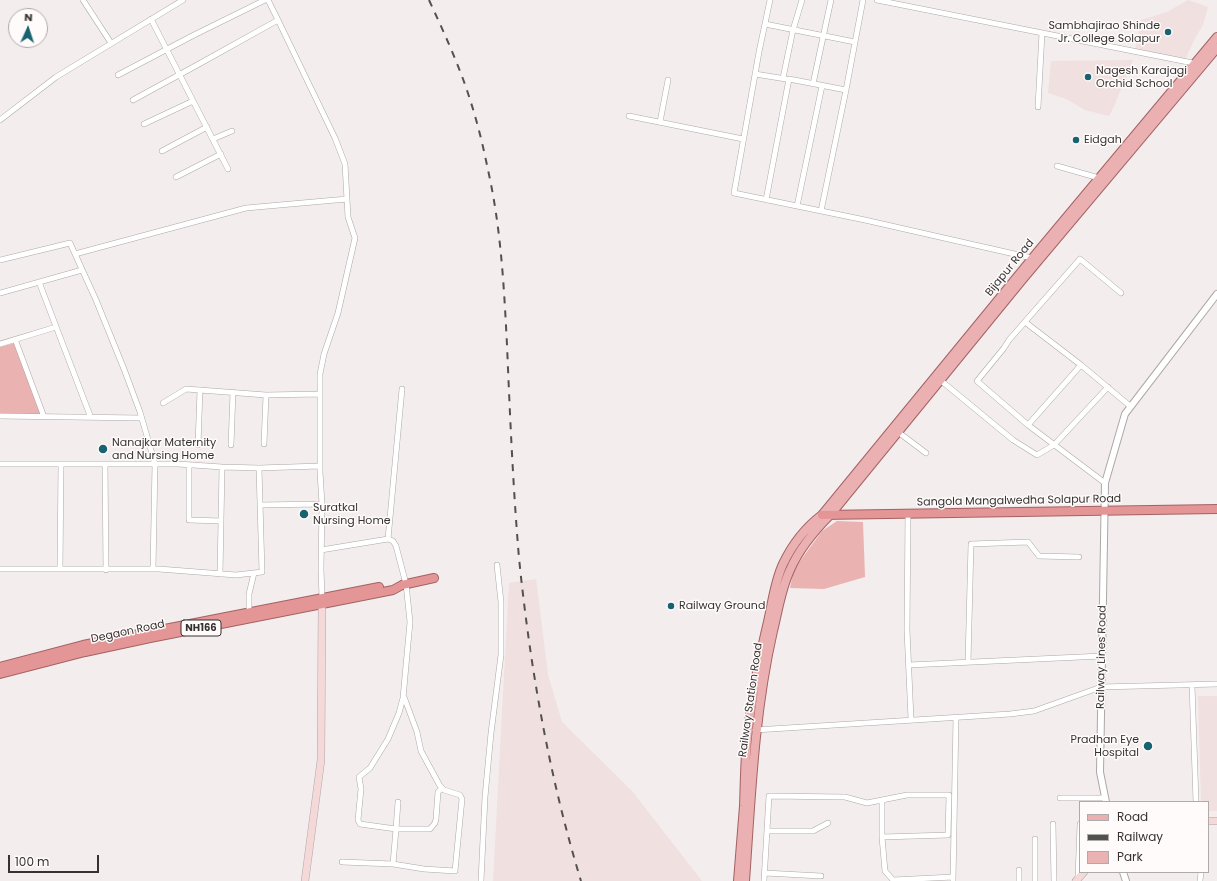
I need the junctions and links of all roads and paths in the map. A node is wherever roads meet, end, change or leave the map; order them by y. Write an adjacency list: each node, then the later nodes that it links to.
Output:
1 (83, 0): 17 (street)
2 (183, 0): 9 (street)
3 (266, 0): 10 (street); 19 (street)
4 (770, 0): 11 (street)
5 (802, 0): 12 (street)
6 (831, 0): 14 (street)
7 (863, 0): 16 (street)
8 (877, 0): 13 (street)
9 (151, 19): 17 (street); 19 (street)
10 (278, 20): 23 (street); 47 (street)
11 (765, 24): 12 (street); 21 (street)
12 (793, 30): 14 (street); 24 (street)
13 (1042, 33): 20 (street); 32 (street)
14 (824, 36): 16 (street); 27 (street)
15 (1217, 37): 20 (main road, Bijapur Road)
16 (855, 42): 29 (street)
17 (111, 43): 34 (street)
18 (1217, 48): 20 (main road)
19 (167, 49): 22 (street); 23 (street)
20 (1199, 65): 46 (main road, Bijapur Road); 64 (main road)
21 (755, 74): 24 (street); 40 (street)
22 (118, 75)
23 (180, 75): 30 (street); 31 (street)
24 (782, 78): 26 (street)
25 (668, 80): 35 (street)
26 (789, 80): 27 (street); 48 (street)
27 (813, 84): 28 (street)
28 (822, 86): 29 (street); 49 (street)
29 (846, 90): 50 (street)
30 (133, 100)
31 (193, 100): 36 (street); 37 (street)
32 (1038, 107)
33 (629, 116): 35 (street)
34 (1, 118)
35 (660, 122): 40 (street)
36 (144, 124)
37 (207, 127): 39 (street); 41 (street)
38 (232, 131): 39 (street)
39 (213, 139): 42 (street)
40 (743, 139): 48 (street)
41 (162, 151)
42 (221, 154): 44 (street); 45 (street)
43 (1057, 166): 46 (street)
44 (228, 169)
45 (176, 177)
46 (1099, 178): 52 (main road, Bijapur Road)
47 (347, 199): 51 (street); 69 (street)
48 (766, 200): 49 (street)
49 (797, 206): 50 (street)
50 (821, 211): 52 (street)
51 (75, 254): 53 (street); 54 (street)
52 (1032, 258): 64 (main road, Bijapur Road)
53 (0, 260)
54 (82, 270): 55 (street); 76 (street)
55 (39, 282): 56 (street); 60 (street)
56 (0, 293)
57 (1121, 293): 59 (street)
58 (1217, 294): 72 (street, Railway Lines Road)
59 (1025, 322): 63 (street); 77 (street)
60 (56, 327): 61 (street); 75 (street)
61 (15, 339): 62 (street); 74 (street)
62 (0, 344)
63 (1081, 365): 65 (street); 77 (street)
64 (938, 378): 78 (main road, Railway Station Road); 82 (street); 98 (main road, Bijapur Road)
65 (1108, 387): 72 (street); 82 (street)
66 (402, 389): 101 (street)
67 (200, 390): 68 (street); 71 (street); 80 (street)
68 (234, 392): 70 (street); 81 (street)
69 (320, 394): 70 (street); 89 (street)
70 (266, 395): 79 (street)
71 (163, 403)
72 (1130, 406): 92 (street, Railway Lines Road)
73 (0, 416): 74 (street)
74 (44, 417): 75 (street)
75 (91, 418): 76 (street)
76 (141, 418): 87 (street)
77 (1028, 425): 82 (street)
78 (898, 432): 83 (street); 99 (main road, Railway Station Road)
79 (264, 444)
80 (198, 445)
81 (231, 445)
82 (1054, 445): 92 (street)
83 (926, 453)
84 (0, 464): 85 (street)
85 (61, 464): 86 (street); 106 (street)
86 (106, 464): 87 (street); 108 (street)
87 (155, 464): 88 (street); 107 (street)
88 (189, 465): 90 (street); 100 (street)
89 (320, 466): 91 (street); 93 (street)
90 (222, 467): 91 (street); 100 (street)
91 (259, 468): 94 (street)
92 (1105, 484): 96 (street, Railway Lines Road)
93 (322, 504): 94 (street); 102 (street)
94 (260, 505): 109 (street)
95 (1217, 509): 96 (highway, Sangola Mangalwedha Solapur Road)
96 (1104, 511): 97 (highway, Sangola Mangalwedha Solapur Road); 115 (street, Railway Lines Road)
97 (908, 513): 99 (highway, Sangola Mangalwedha Solapur Road); 117 (street)
98 (822, 514): 99 (highway, Sangola Mangalwedha Solapur Road); 126 (main road, Railway Station Road)
99 (831, 514): 126 (main road, Railway Station Road)
100 (222, 522): 110 (street)
101 (388, 539): 102 (street); 112 (street)
102 (321, 550): 113 (street)
103 (1078, 557): 116 (street)
104 (497, 565): 148 (street)
105 (0, 569): 106 (street)
106 (60, 569): 108 (street)
107 (153, 569): 108 (street); 110 (street)
108 (106, 570)
109 (254, 573): 110 (street); 114 (street)
110 (220, 574)
111 (434, 578): 112 (highway, Degaon Road / NH166)
112 (404, 585): 113 (highway, Degaon Road / NH166); 123 (street)
113 (322, 601): 114 (highway, Degaon Road / NH166); 147 (main road)
114 (249, 615): 118 (highway, Degaon Road / NH166); 119 (highway, Degaon Road / NH166)
115 (1102, 656): 116 (street); 122 (street, Railway Lines Road)
116 (968, 662): 117 (street)
117 (909, 665): 125 (street)
118 (0, 667)
119 (0, 674)
120 (1217, 684): 121 (street)
121 (1192, 685): 122 (street); 131 (street)
122 (1101, 687): 124 (street); 130 (street, Railway Lines Road)
123 (403, 696): 127 (street); 135 (street)
124 (956, 717): 125 (street); 145 (street)
125 (911, 719): 126 (street)
126 (752, 730): 149 (main road, Railway Station Road); 150 (main road, Railway Station Road)
127 (442, 788): 135 (street); 141 (street)
128 (1060, 798): 130 (street)
129 (882, 800): 136 (street); 137 (street); 137 (street)
130 (1106, 800)
131 (1196, 801)
132 (398, 802): 135 (street)
133 (828, 823): 136 (street)
134 (1053, 824): 154 (street)
135 (396, 829): 141 (street)
136 (767, 831): 143 (street)
137 (882, 837): 145 (street)
138 (1035, 839): 153 (street)
139 (1079, 842): 146 (street)
140 (342, 862): 141 (street)
141 (393, 864)
142 (1019, 870): 152 (street)
143 (765, 873): 144 (street); 151 (street)
144 (821, 876)
145 (953, 879)
146 (1077, 879)
147 (306, 881)
148 (481, 881)
149 (738, 881)
150 (745, 881)
151 (764, 881)
152 (1019, 881)
153 (1035, 881)
154 (1054, 881)

